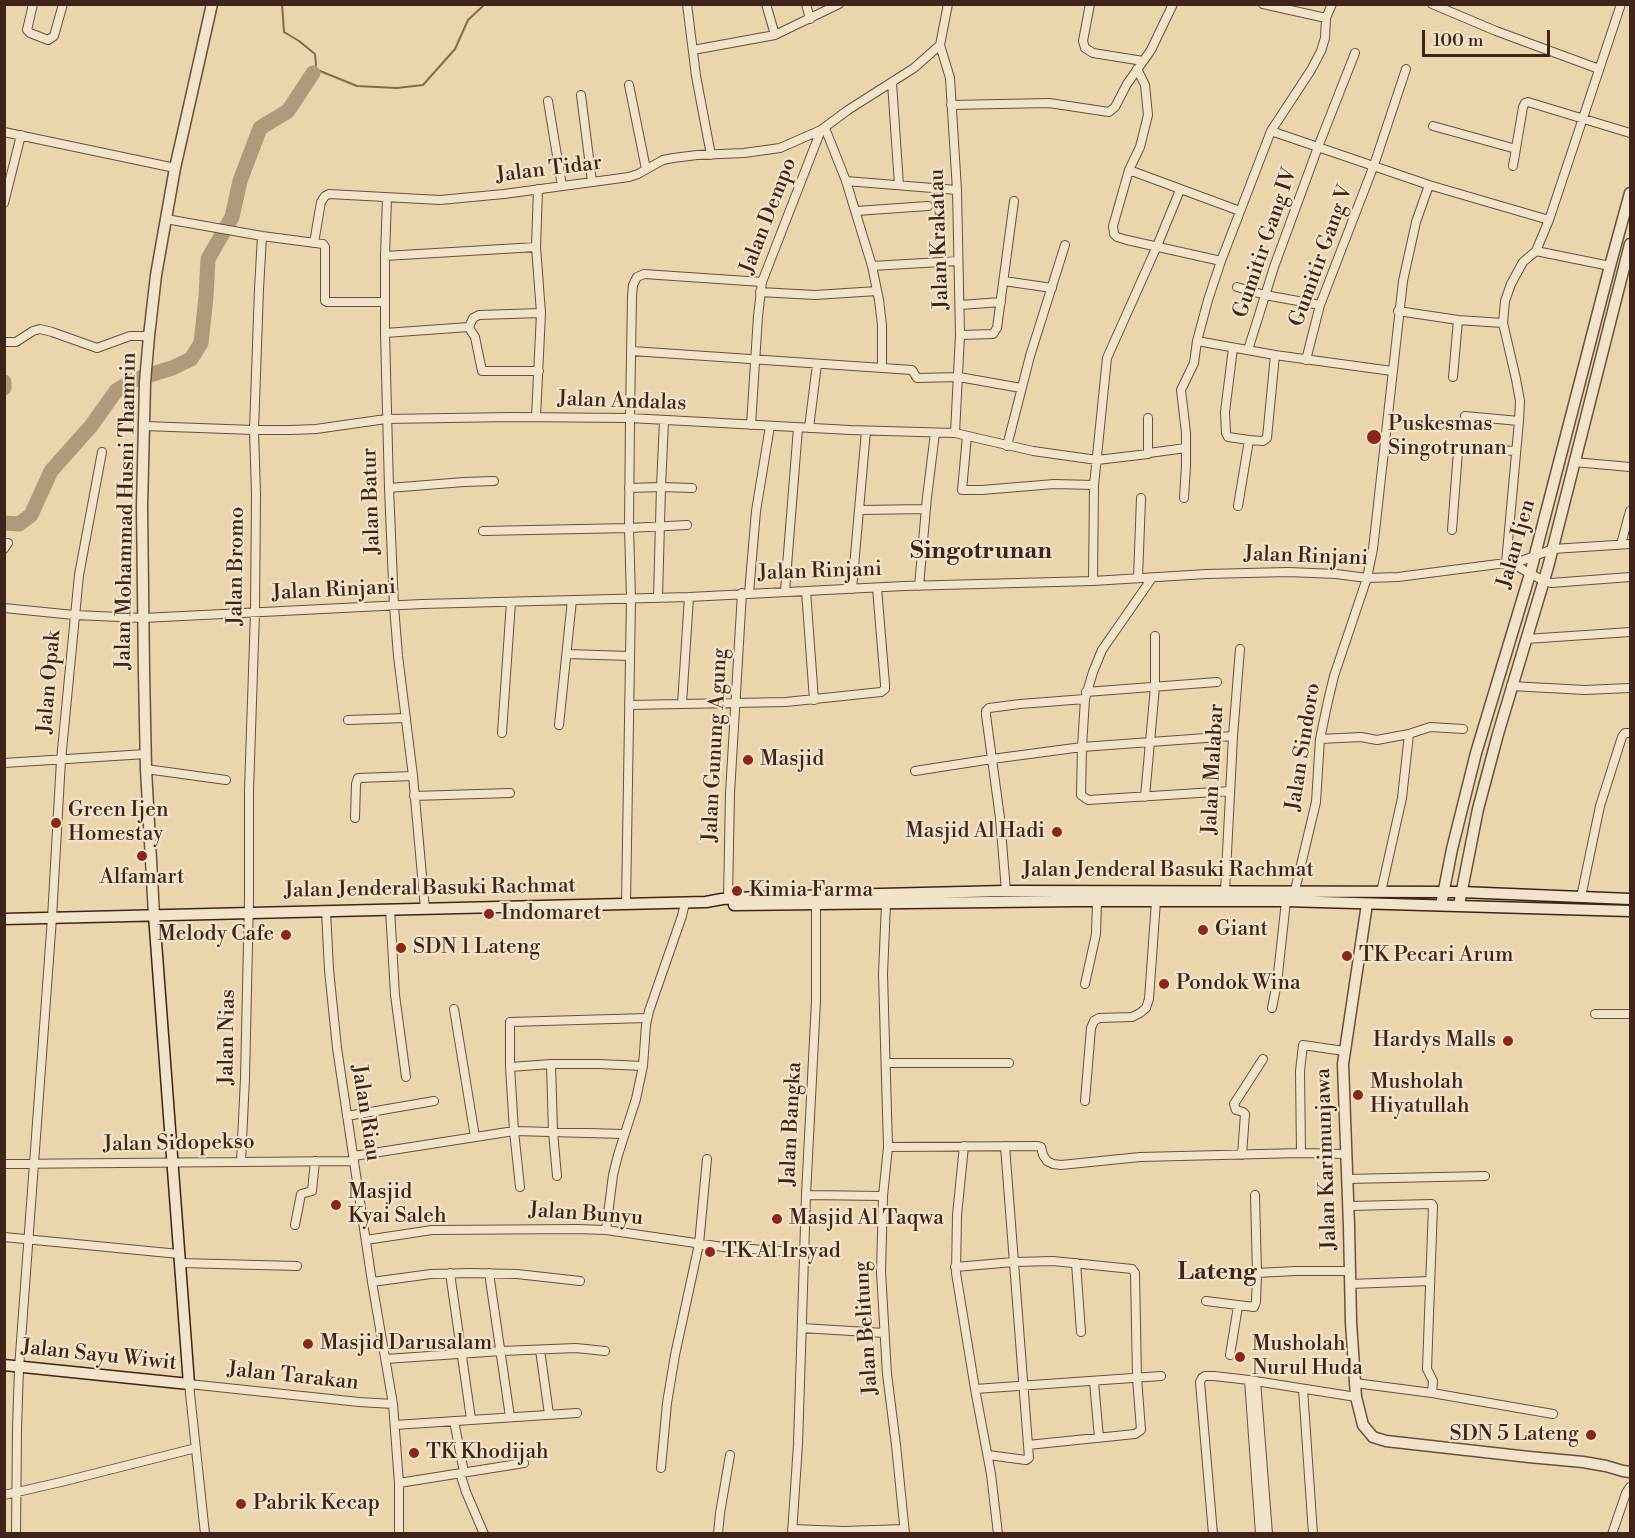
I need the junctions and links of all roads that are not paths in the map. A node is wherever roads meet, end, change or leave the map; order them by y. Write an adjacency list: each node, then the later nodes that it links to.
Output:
1 (33, 4): 2 (street)
2 (63, 4)
3 (212, 4): 42 (main road, Jalan Mohammad Husni Thamrin)
4 (687, 4): 19 (street)
5 (766, 4): 17 (street)
6 (806, 4): 16 (street)
7 (839, 4): 16 (street)
8 (948, 4): 18 (street)
9 (1090, 4): 21 (street)
10 (1173, 4): 21 (street)
11 (1263, 4): 15 (street)
12 (1332, 4): 15 (street)
13 (1432, 4): 24 (street)
14 (1621, 4): 24 (street)
15 (1326, 18): 33 (street)
16 (810, 19): 17 (street)
17 (775, 35): 19 (street)
18 (940, 45): 25 (street, Jalan Tidar); 29 (street, Jalan Krakatau)
19 (693, 50): 39 (street)
20 (1355, 53): 37 (street, Gumitir Gang IV)
21 (1143, 61): 22 (street)
22 (1137, 69): 29 (street); 44 (street)
23 (1406, 69): 40 (street, Gumitir Gang V)
24 (1599, 69): 30 (street)
25 (892, 83): 32 (street, Jalan Tidar); 47 (street)
26 (629, 85): 43 (street)
27 (581, 95): 46 (street)
28 (548, 101): 49 (street)
29 (951, 105): 51 (street, Jalan Krakatau)
30 (1582, 118): 35 (street); 38 (street); 61 (street)
31 (1433, 126): 38 (street)
32 (823, 129): 39 (street, Jalan Tidar); 45 (street); 76 (street, Jalan Dempo)
33 (1271, 131): 37 (street); 59 (street)
34 (4, 132): 36 (street)
35 (1630, 133)
36 (21, 135): 42 (street); 56 (street)
37 (1318, 147): 40 (street); 81 (street, Gumitir Gang IV)
38 (1516, 148): 41 (street)
39 (711, 154): 43 (street, Jalan Tidar)
40 (1374, 165): 48 (street); 85 (street, Gumitir Gang V)
41 (1513, 166)
42 (175, 168): 60 (main road, Jalan Mohammad Husni Thamrin)
43 (646, 169): 46 (street, Jalan Tidar)
44 (1129, 170): 52 (street); 66 (street)
45 (846, 181): 47 (street); 58 (street)
46 (592, 182): 49 (street, Jalan Tidar)
47 (899, 185): 51 (street)
48 (1429, 185): 61 (street); 86 (street, Jalan Sindoro)
49 (562, 186): 50 (street, Jalan Tidar)
50 (538, 189): 54 (street, Jalan Tidar); 67 (street)
51 (957, 190): 70 (street, Jalan Krakatau)
52 (1179, 190): 59 (street); 66 (street)
53 (1630, 193): 73 (main road, Jalan Ijen)
54 (387, 198): 63 (street, Jalan Tidar); 69 (street, Jalan Batur)
55 (1014, 201): 75 (street)
56 (4, 203)
57 (928, 206): 58 (street)
58 (856, 211): 72 (street)
59 (1240, 211): 71 (street)
60 (166, 219): 62 (street); 93 (main road, Jalan Mohammad Husni Thamrin)
61 (1548, 220): 68 (street)
62 (262, 236): 63 (street); 121 (street, Jalan Bromo)
63 (314, 243): 82 (street)
64 (1630, 244): 74 (main road, Jalan Ijen)
65 (1065, 245): 78 (street)
66 (1157, 246): 71 (street); 132 (street)
67 (536, 247): 69 (street); 87 (street)
68 (1536, 251): 73 (street); 89 (street)
69 (385, 256): 82 (street, Jalan Batur)
70 (958, 261): 72 (street); 84 (street, Jalan Krakatau)
71 (1221, 261): 94 (street)
72 (872, 266): 79 (street)
73 (1610, 266): 74 (main road); 154 (main road, Jalan Ijen)
74 (1627, 269): 133 (main road, Jalan Ijen)
75 (1004, 281): 78 (street); 83 (street)
76 (762, 282): 80 (street, Jalan Dempo); 98 (street)
77 (1237, 287): 81 (street)
78 (1052, 288): 108 (street)
79 (877, 291): 80 (street); 103 (street)
80 (760, 292): 100 (street, Jalan Dempo)
81 (1265, 295): 85 (street); 97 (street, Gumitir Gang IV)
82 (384, 302): 91 (street, Jalan Batur)
83 (1001, 302): 84 (street); 92 (street)
84 (960, 305): 92 (street, Jalan Krakatau)
85 (1320, 305): 101 (street, Gumitir Gang V)
86 (1398, 311): 88 (street); 105 (street, Jalan Sindoro)
87 (541, 313): 90 (street); 104 (street)
88 (1458, 320): 89 (street); 107 (street)
89 (1503, 323): 115 (street)
90 (470, 327): 91 (street); 104 (street)
91 (385, 333): 113 (street, Jalan Batur)
92 (960, 335): 106 (street, Jalan Krakatau)
93 (148, 336): 95 (street); 117 (main road, Jalan Mohammad Husni Thamrin)
94 (1197, 341): 96 (street); 128 (street)
95 (4, 342)
96 (1233, 348): 97 (street); 126 (street)
97 (1248, 350): 99 (street)
98 (632, 351): 100 (street); 111 (street)
99 (1275, 355): 101 (street); 126 (street)
100 (756, 359): 102 (street); 116 (street, Jalan Dempo)
101 (1306, 360): 105 (street)
102 (817, 364): 103 (street); 120 (street)
103 (882, 368): 106 (street)
104 (539, 370): 110 (street)
105 (1392, 371): 160 (street, Jalan Sindoro)
106 (959, 377): 108 (street); 124 (street, Jalan Krakatau)
107 (1453, 377)
108 (1021, 388): 127 (street)
109 (1465, 416): 115 (street)
110 (536, 417): 111 (street, Jalan Andalas); 113 (street, Jalan Andalas)
111 (630, 418): 114 (street, Jalan Andalas); 138 (street)
112 (1148, 418): 131 (street)
113 (387, 419): 121 (street, Jalan Andalas); 137 (street, Jalan Batur)
114 (664, 421): 116 (street, Jalan Andalas); 139 (street)
115 (1519, 421): 129 (street)
116 (751, 425): 118 (street, Jalan Andalas)
117 (144, 426): 121 (street, Jalan Andalas); 178 (main road, Jalan Mohammad Husni Thamrin)
118 (770, 426): 119 (street, Jalan Andalas); 168 (street, Jalan Gunung Agung)
119 (798, 428): 120 (street, Jalan Andalas); 166 (street)
120 (809, 428): 122 (street, Jalan Andalas)
121 (254, 430): 176 (street, Jalan Bromo)
122 (866, 431): 123 (street, Jalan Andalas); 145 (street)
123 (935, 433): 124 (street, Jalan Andalas); 144 (street)
124 (955, 434): 125 (street, Jalan Andalas)
125 (967, 436): 127 (street, Jalan Andalas); 136 (street)
126 (1249, 440): 143 (street)
127 (1007, 446): 132 (street, Jalan Andalas)
128 (1186, 448): 131 (street, Jalan Andalas); 142 (street)
129 (1516, 451): 150 (street); 155 (street)
130 (102, 452): 177 (street, Jalan Opak)
131 (1149, 453): 132 (street, Jalan Andalas)
132 (1097, 460): 136 (street)
133 (1574, 462): 134 (street); 153 (main road, Jalan Ijen)
134 (1630, 467)
135 (495, 481): 137 (street)
136 (1094, 485): 161 (street)
137 (389, 488): 174 (street, Jalan Batur)
138 (629, 488): 139 (street); 149 (street)
139 (661, 488): 140 (street); 148 (street)
140 (692, 488)
141 (1141, 498): 158 (street)
142 (1184, 498)
143 (1238, 506)
144 (926, 509): 145 (street); 163 (street)
145 (859, 510): 165 (street)
146 (1630, 511): 152 (street)
147 (687, 525): 148 (street)
148 (659, 526): 149 (street); 169 (street)
149 (629, 528): 151 (street); 171 (street)
150 (1452, 530)
151 (483, 531)
152 (1626, 544): 153 (street, Jalan Rinjani)
153 (1553, 549): 154 (street, Jalan Rinjani); 162 (main road, Jalan Ijen)
154 (1535, 555): 155 (street, Jalan Rinjani); 156 (main road, Jalan Ijen)
155 (1509, 564): 156 (street); 160 (street, Jalan Rinjani)
156 (1530, 573): 162 (street); 222 (main road, Jalan Ijen)
157 (1630, 577): 162 (street)
158 (1138, 578): 159 (street, Jalan Rinjani); 161 (street, Jalan Rinjani)
159 (1152, 578): 160 (street, Jalan Rinjani); 189 (street)
160 (1367, 578): 202 (street, Jalan Sindoro)
161 (1093, 581): 163 (street, Jalan Rinjani)
162 (1544, 581): 181 (main road, Jalan Ijen)
163 (920, 586): 164 (street, Jalan Rinjani)
164 (878, 588): 165 (street, Jalan Rinjani); 190 (street)
165 (852, 589): 167 (street, Jalan Rinjani)
166 (785, 591): 167 (street, Jalan Rinjani); 168 (street, Jalan Rinjani)
167 (806, 591): 190 (street)
168 (745, 593): 170 (street, Jalan Rinjani); 191 (street, Jalan Gunung Agung)
169 (658, 597): 170 (street, Jalan Rinjani); 171 (street, Jalan Rinjani)
170 (689, 597): 192 (street)
171 (631, 598): 172 (street, Jalan Rinjani); 184 (street)
172 (572, 600): 173 (street, Jalan Rinjani); 183 (street)
173 (511, 602): 174 (street, Jalan Rinjani); 198 (street)
174 (394, 606): 176 (street, Jalan Rinjani); 194 (street, Jalan Batur)
175 (4, 608): 177 (street, Jalan Rinjani)
176 (255, 612): 178 (street, Jalan Rinjani); 243 (street, Jalan Bromo)
177 (75, 615): 178 (street, Jalan Rinjani); 207 (street, Jalan Opak)
178 (143, 618): 205 (main road, Jalan Mohammad Husni Thamrin)
179 (1630, 632): 181 (street)
180 (1155, 636): 187 (street)
181 (1526, 639): 186 (main road, Jalan Ijen)
182 (1240, 650): 201 (street, Jalan Malabar)
183 (567, 654): 184 (street); 196 (street)
184 (630, 656): 193 (street)
185 (1217, 682): 187 (street)
186 (1511, 686): 188 (street); 223 (main road, Jalan Ijen)
187 (1155, 687): 189 (street); 203 (street)
188 (1630, 688)
189 (1086, 695): 204 (street); 206 (street)
190 (814, 700): 191 (street)
191 (736, 702): 192 (street); 226 (street, Jalan Gunung Agung)
192 (682, 704): 193 (street)
193 (629, 705): 235 (street)
194 (406, 718): 195 (street); 211 (street, Jalan Batur)
195 (348, 720)
196 (559, 724)
197 (1463, 729): 200 (street)
198 (502, 733)
199 (1630, 733): 225 (street)
200 (1409, 734): 202 (street); 221 (street)
201 (1233, 736): 203 (street); 213 (street, Jalan Malabar)
202 (1320, 739): 218 (street, Jalan Sindoro)
203 (1151, 741): 204 (street); 216 (street)
204 (1082, 747): 206 (street); 216 (street)
205 (146, 754): 207 (street); 209 (main road, Jalan Mohammad Husni Thamrin)
206 (992, 759): 210 (street); 219 (street)
207 (61, 760): 208 (street); 245 (street, Jalan Opak)
208 (4, 763)
209 (146, 769): 212 (street); 244 (main road, Jalan Mohammad Husni Thamrin)
210 (915, 771)
211 (412, 776): 215 (street, Jalan Batur); 217 (street)
212 (226, 780)
213 (1230, 791): 216 (street); 220 (street, Jalan Malabar)
214 (510, 793): 215 (street)
215 (414, 796): 240 (street, Jalan Batur)
216 (1145, 797)
217 (355, 818)
218 (1295, 890): 220 (main road, Jalan Jenderal Basuki Rachmat); 221 (main road, Jalan Jenderal Basuki Rachmat)
219 (1006, 891): 224 (main road, Jalan Jenderal Basuki Rachmat); 228 (main road, Jalan Jenderal Basuki Rachmat)
220 (1225, 892): 224 (main road, Jalan Jenderal Basuki Rachmat)
221 (1381, 892): 222 (main road, Jalan Jenderal Basuki Rachmat)
222 (1443, 892): 223 (main road, Jalan Jenderal Basuki Rachmat); 237 (main road, Jalan Ijen)
223 (1461, 892): 225 (main road, Jalan Jenderal Basuki Rachmat); 238 (main road, Jalan Ijen)
224 (1114, 896): 229 (main road, Jalan Jenderal Basuki Rachmat); 230 (main road, Jalan Jenderal Basuki Rachmat)
225 (1581, 897): 227 (main road, Jalan Jenderal Basuki Rachmat)
226 (728, 898): 228 (main road, Jalan Jenderal Basuki Rachmat); 232 (main road, Jalan Jenderal Basuki Rachmat)
227 (1630, 899)
228 (816, 900): 232 (main road, Jalan Jenderal Basuki Rachmat); 234 (main road, Jalan Jenderal Basuki Rachmat); 285 (street, Jalan Bangka)
229 (1097, 901): 234 (main road, Jalan Jenderal Basuki Rachmat); 247 (street)
230 (1156, 901): 231 (main road, Jalan Jenderal Basuki Rachmat); 262 (street)
231 (1286, 901): 236 (main road, Jalan Jenderal Basuki Rachmat); 248 (street)
232 (706, 902): 233 (main road, Jalan Jenderal Basuki Rachmat)
233 (685, 903): 235 (main road, Jalan Jenderal Basuki Rachmat); 252 (street)
234 (886, 903): 255 (street, Jalan Belitung)
235 (626, 904): 240 (main road, Jalan Jenderal Basuki Rachmat)
236 (1367, 904): 237 (main road, Jalan Jenderal Basuki Rachmat); 253 (main road, Jalan Karimunjawa)
237 (1441, 905): 238 (main road, Jalan Jenderal Basuki Rachmat)
238 (1459, 905): 242 (main road, Jalan Jenderal Basuki Rachmat)
239 (390, 909): 240 (main road, Jalan Jenderal Basuki Rachmat); 241 (main road, Jalan Jenderal Basuki Rachmat); 260 (street)
240 (425, 909)
241 (326, 911): 243 (main road, Jalan Jenderal Basuki Rachmat); 263 (street, Jalan Riau)
242 (1630, 911)
243 (249, 913): 244 (main road, Jalan Jenderal Basuki Rachmat); 278 (street, Jalan Nias)
244 (154, 915): 245 (main road, Jalan Jenderal Basuki Rachmat); 277 (main road, Jalan Mohammad Husni Thamrin)
245 (52, 918): 246 (main road, Jalan Jenderal Basuki Rachmat); 280 (street, Jalan Opak)
246 (4, 919)
247 (1085, 984)
248 (1272, 1008)
249 (454, 1009): 267 (street)
250 (1594, 1014): 251 (street)
251 (1630, 1014)
252 (647, 1018): 258 (street); 259 (street)
253 (1344, 1051): 271 (street); 272 (main road, Jalan Karimunjawa)
254 (1263, 1059): 273 (street)
255 (886, 1063): 256 (street); 268 (street, Jalan Belitung)
256 (1009, 1063)
257 (551, 1064): 258 (street); 259 (street); 265 (street)
258 (643, 1066): 266 (street)
259 (510, 1067): 264 (street)
260 (406, 1077)
261 (434, 1101): 263 (street)
262 (1085, 1101)
263 (347, 1116): 274 (street, Jalan Riau)
264 (514, 1131): 265 (street, Jalan Sidopekso); 267 (street, Jalan Sidopekso); 284 (street)
265 (553, 1132): 266 (street, Jalan Sidopekso); 281 (street)
266 (624, 1134): 290 (street)
267 (475, 1137): 274 (street, Jalan Sidopekso)
268 (888, 1146): 269 (street); 287 (street, Jalan Belitung)
269 (964, 1146): 270 (street); 300 (street)
270 (1005, 1146): 273 (street); 297 (street)
271 (1301, 1153): 272 (street); 273 (street)
272 (1346, 1154): 283 (main road, Jalan Karimunjawa)
273 (1242, 1155)
274 (354, 1159): 276 (street, Jalan Sidopekso); 293 (street, Jalan Riau)
275 (707, 1159): 294 (street)
276 (315, 1161): 278 (street, Jalan Sidopekso); 289 (street)
277 (172, 1162): 278 (street, Jalan Sidopekso); 280 (street, Jalan Sidopekso); 296 (main road, Jalan Mohammad Husni Thamrin)
278 (241, 1162)
279 (4, 1164): 280 (street, Jalan Sidopekso)
280 (34, 1164): 292 (street, Jalan Opak)
281 (557, 1176)
282 (1485, 1176): 283 (street)
283 (1347, 1179): 288 (main road, Jalan Karimunjawa)
284 (520, 1187)
285 (806, 1195): 287 (street); 295 (street, Jalan Bangka)
286 (1255, 1195): 304 (street)
287 (883, 1196): 313 (street, Jalan Belitung)
288 (1348, 1206): 301 (main road, Jalan Karimunjawa); 306 (street)
289 (295, 1225)
290 (606, 1230): 293 (street, Jalan Bunyu); 294 (street, Jalan Bunyu)
291 (4, 1237): 292 (street)
292 (29, 1240): 296 (street); 321 (street, Jalan Opak)
293 (366, 1240): 307 (street, Jalan Riau)
294 (699, 1244): 295 (street, Jalan Bunyu); 347 (street)
295 (805, 1253): 311 (street, Jalan Bangka)
296 (180, 1259): 299 (street); 327 (main road, Jalan Mohammad Husni Thamrin)
297 (1014, 1262): 298 (street); 300 (street); 328 (street)
298 (1076, 1263): 312 (street); 323 (street)
299 (297, 1266)
300 (956, 1267): 329 (street)
301 (1350, 1271): 304 (street); 308 (main road, Jalan Karimunjawa)
302 (489, 1272): 303 (street); 305 (street); 315 (street)
303 (450, 1273): 307 (street); 317 (street)
304 (1257, 1273): 310 (street)
305 (580, 1281)
306 (1430, 1281): 308 (street); 331 (street)
307 (372, 1282): 319 (street, Jalan Riau)
308 (1350, 1284): 326 (main road, Jalan Karimunjawa)
309 (1206, 1301): 310 (street)
310 (1238, 1306): 318 (street)
311 (802, 1328): 313 (street); 354 (street, Jalan Bangka)
312 (1081, 1332)
313 (884, 1333): 355 (street, Jalan Belitung)
314 (540, 1350): 315 (street); 316 (street); 335 (street)
315 (501, 1351): 317 (street); 337 (street)
316 (605, 1351)
317 (462, 1353): 319 (street); 338 (street)
318 (1230, 1354)
319 (386, 1359): 333 (street, Jalan Riau)
320 (4, 1365): 321 (main road, Jalan Sayu Wiwit)
321 (19, 1368): 327 (main road, Jalan Sayu Wiwit); 352 (street, Jalan Opak)
322 (1161, 1376): 323 (street)
323 (1137, 1378): 325 (street); 341 (street)
324 (1252, 1380): 330 (street); 362 (street); 363 (street); 364 (street)
325 (1094, 1382): 328 (street); 341 (street)
326 (1355, 1383): 331 (street); 332 (main road, Jalan Karimunjawa)
327 (189, 1384): 333 (street, Jalan Tarakan); 343 (street)
328 (1024, 1385): 329 (street); 342 (street)
329 (975, 1389): 345 (street)
330 (1303, 1389): 332 (street); 365 (street)
331 (1432, 1393): 336 (street)
332 (1356, 1397): 348 (main road, Jalan Karimunjawa)
333 (393, 1404): 340 (street, Jalan Riau)
334 (577, 1413): 335 (street)
335 (549, 1414): 337 (street)
336 (1552, 1414)
337 (510, 1417): 338 (street)
338 (471, 1419): 339 (street)
339 (454, 1421): 340 (street); 349 (street)
340 (395, 1425): 350 (street, Jalan Riau)
341 (1099, 1438): 342 (street)
342 (1028, 1445): 345 (street)
343 (196, 1448): 352 (street); 357 (street)
344 (730, 1455): 360 (street)
345 (988, 1455): 361 (street)
346 (524, 1463): 349 (street)
347 (661, 1468)
348 (1627, 1472)
349 (462, 1473): 350 (street); 359 (street)
350 (399, 1483): 358 (street, Jalan Riau)
351 (1630, 1487): 366 (street)
352 (16, 1492): 353 (street); 356 (street, Jalan Opak)
353 (4, 1495)
354 (792, 1531): 355 (street)
355 (904, 1531)
356 (16, 1533)
357 (205, 1533)
358 (399, 1533)
359 (484, 1533)
360 (718, 1533)
361 (998, 1533)
362 (1213, 1533)
363 (1260, 1533)
364 (1268, 1533)
365 (1313, 1533)
366 (1612, 1533)

